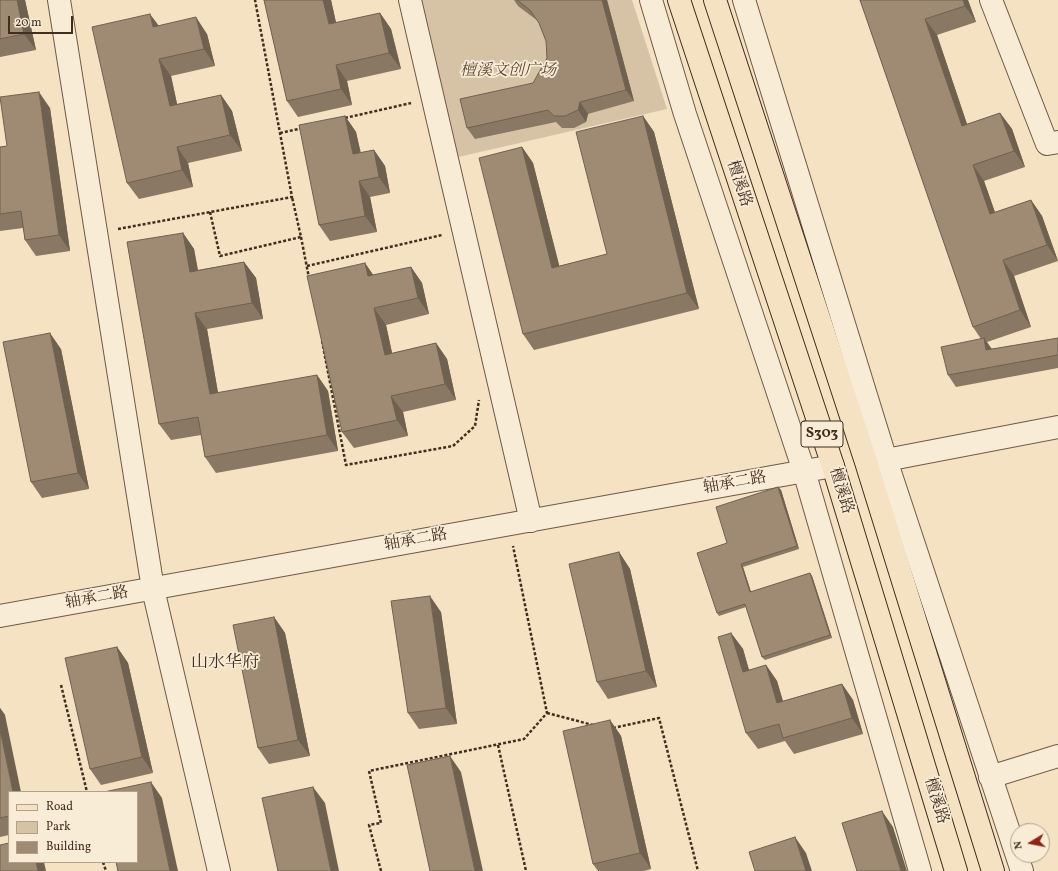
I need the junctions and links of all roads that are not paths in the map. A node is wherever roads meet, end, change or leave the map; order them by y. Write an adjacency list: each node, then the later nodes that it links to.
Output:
1 (59, 0): 14 (street)
2 (410, 0): 13 (street)
3 (651, 0): 12 (street)
4 (679, 0): 11 (main road, 檀溪路 / S303)
5 (715, 0): 10 (main road, S303)
6 (744, 0): 10 (street)
7 (991, 0): 8 (street)
8 (1058, 142)
9 (1058, 427): 10 (street)
10 (876, 461): 17 (street); 21 (main road, S303)
11 (833, 466): 12 (street, 轴承二路); 20 (main road, 檀溪路 / S303)
12 (804, 471): 13 (street, 轴承二路); 19 (street)
13 (531, 521): 14 (street, 轴承二路)
14 (153, 589): 15 (street, 轴承二路); 18 (street)
15 (0, 616)
16 (1058, 756): 17 (street)
17 (990, 777): 22 (street)
18 (219, 871)
19 (920, 871)
20 (956, 871)
21 (993, 871)
22 (1022, 871)

